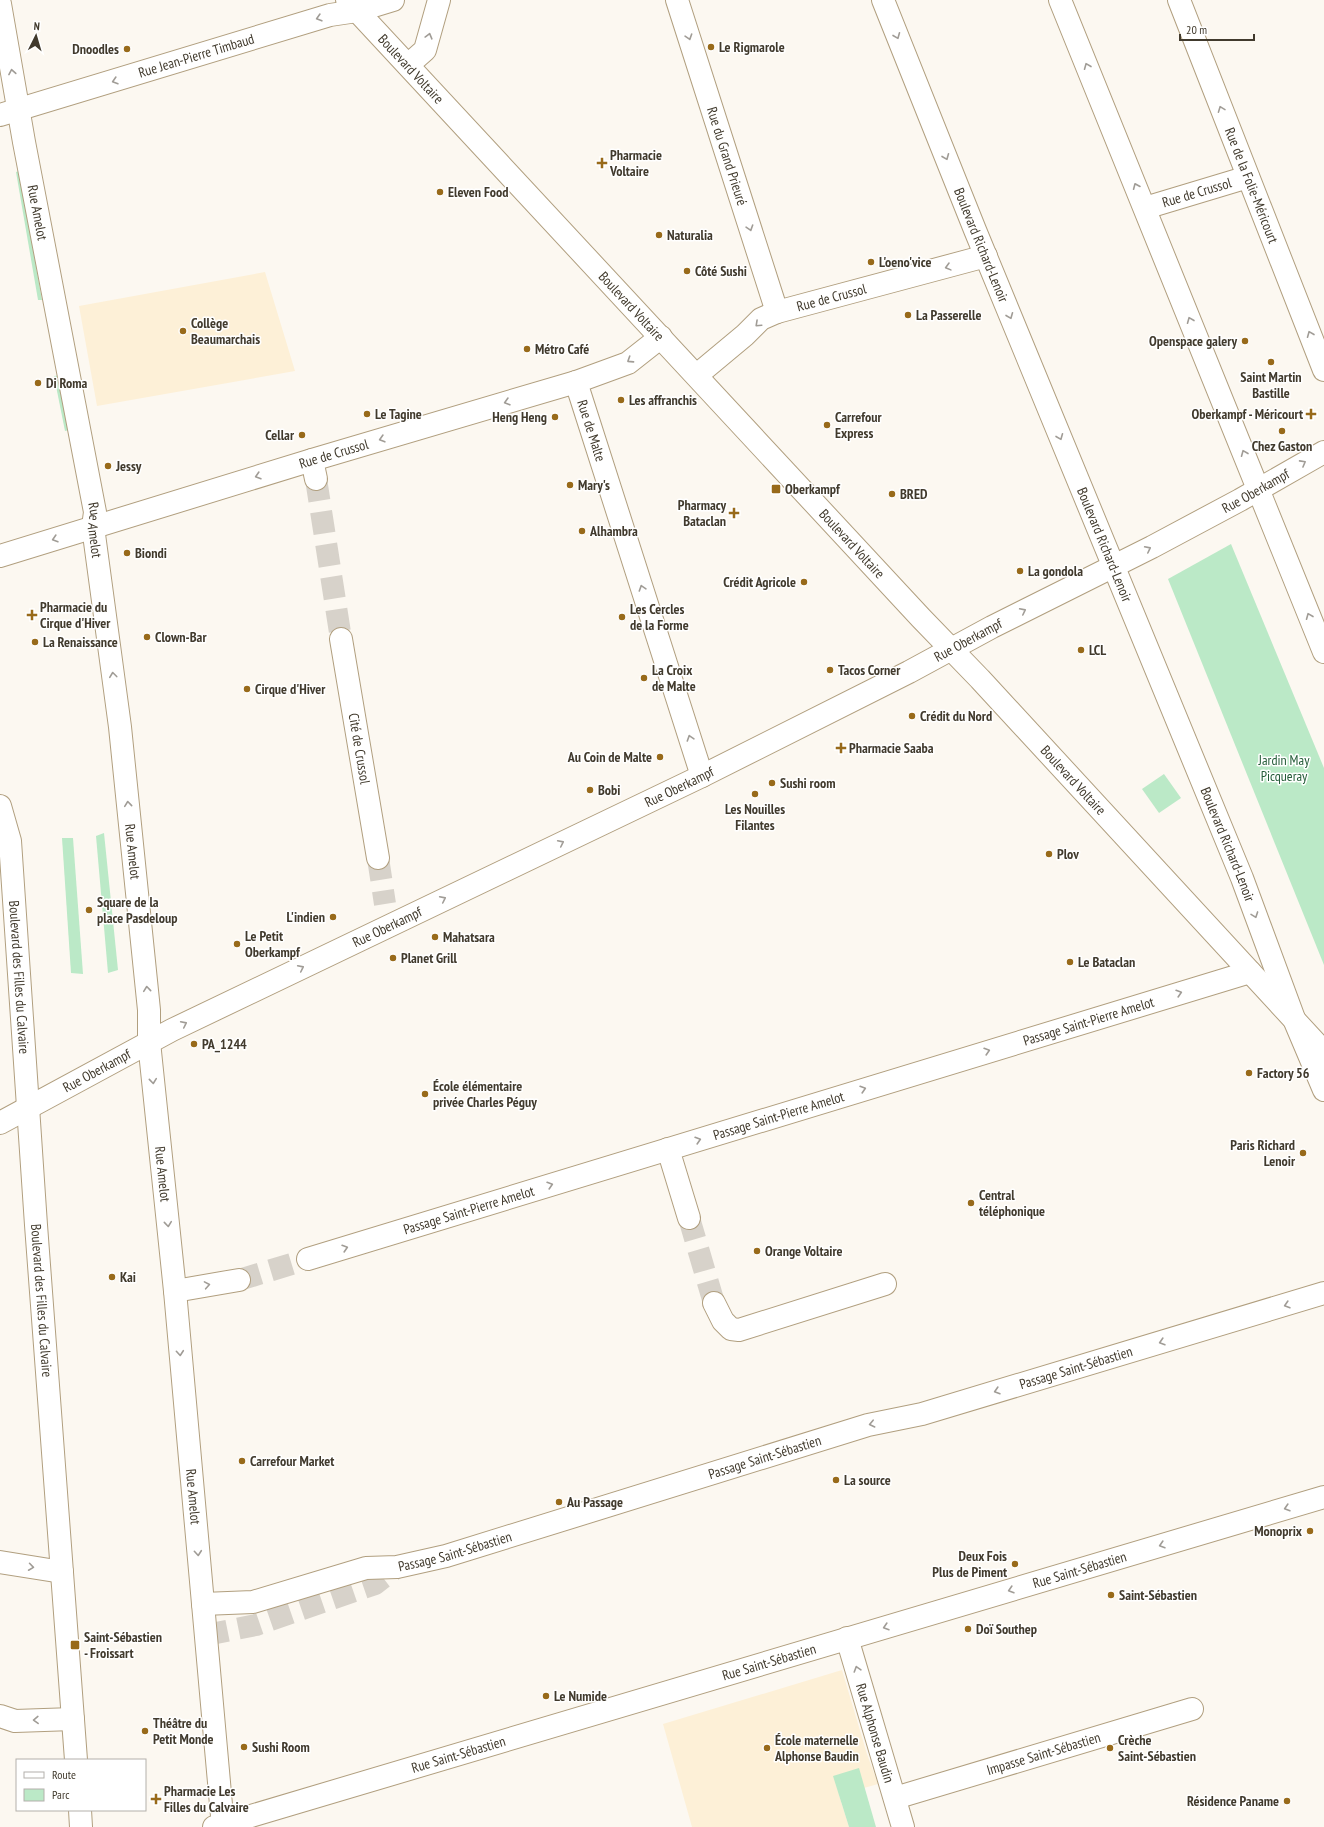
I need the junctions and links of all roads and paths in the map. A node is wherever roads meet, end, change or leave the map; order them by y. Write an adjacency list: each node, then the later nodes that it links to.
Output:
1 (393, 0): 8 (street, Rue Jean-Pierre Timbaud)
2 (439, 0): 9 (street, one-way to 2)
3 (677, 0): 14 (street, Rue du Grand Prieuré, one-way to 14)
4 (883, 0): 13 (street, Boulevard Richard-Lenoir, one-way to 13)
5 (1060, 0): 12 (street, one-way to 5)
6 (1179, 0): 11 (street, Rue de la Folie-Méricourt, one-way to 6)
7 (0, 4): 10 (street, Rue Amelot, one-way to 7)
8 (352, 5): 9 (street, Boulevard Voltaire); 10 (street, Rue Jean-Pierre Timbaud, one-way to 10)
9 (408, 66): 15 (street, Boulevard Voltaire)
10 (9, 113): 21 (street, Rue Amelot)
11 (1248, 177): 12 (street, Rue de Crussol); 16 (street, Rue de la Folie-Méricourt, one-way to 11)
12 (1145, 208): 20 (street, one-way to 12)
13 (986, 256): 14 (street, Rue de Crussol, one-way to 14); 23 (street, Boulevard Richard-Lenoir, one-way to 23)
14 (777, 312): 17 (street, Rue de Crussol, one-way to 17)
15 (661, 337): 17 (street, Boulevard Voltaire); 18 (street, Rue de Crussol, one-way to 18)
16 (1324, 370)
17 (697, 375): 25 (street, Boulevard Voltaire)
18 (576, 382): 21 (street, Rue de Crussol, one-way to 21); 27 (street, Rue de Malte, one-way to 18)
19 (1324, 452): 20 (street, Rue Oberkampf, one-way to 19)
20 (1258, 490): 23 (street, Rue Oberkampf, one-way to 20); 26 (street, one-way to 20)
21 (93, 527): 22 (street, Rue de Crussol, one-way to 22); 33 (street, Rue Amelot, one-way to 21)
22 (0, 556)
23 (1113, 566): 25 (street, Rue Oberkampf, one-way to 23); 32 (street, Boulevard Richard-Lenoir, one-way to 32)
24 (341, 639): 30 (street, Cité de Crussol)
25 (952, 650): 27 (street, Rue Oberkampf); 31 (street, Boulevard Voltaire)
26 (1324, 652)
27 (702, 776): 33 (street, Rue Oberkampf, one-way to 27)
28 (0, 806): 29 (street, Boulevard des Filles du Calvaire)
29 (5, 845): 36 (street, Boulevard des Filles du Calvaire)
30 (378, 858)
31 (1250, 972): 32 (street, Boulevard Voltaire); 38 (street, Passage Saint-Pierre Amelot, one-way to 31)
32 (1296, 1024): 34 (street, Boulevard Voltaire); 35 (street, Boulevard Richard-Lenoir)
33 (149, 1042): 36 (street, Rue Oberkampf); 43 (street, Rue Amelot, one-way to 43)
34 (1324, 1052)
35 (1324, 1090)
36 (28, 1109): 37 (street, Rue Oberkampf); 48 (street, Boulevard des Filles du Calvaire)
37 (0, 1122)
38 (668, 1148): 39 (street); 40 (street, Passage Saint-Pierre Amelot, one-way to 38)
39 (689, 1218)
40 (308, 1259)
41 (239, 1280): 43 (street, one-way to 41)
42 (885, 1284): 45 (street)
43 (175, 1291): 49 (street, Rue Amelot, one-way to 49)
44 (1324, 1294): 49 (street, Passage Saint-Sébastien, one-way to 49)
45 (714, 1303)
46 (1324, 1497): 50 (street, Rue Saint-Sébastien, one-way to 50)
47 (0, 1562): 48 (street, one-way to 48)
48 (62, 1572): 53 (street, Boulevard des Filles du Calvaire)
49 (203, 1604): 57 (street, Rue Amelot)
50 (847, 1638): 55 (street, Rue Alphonse Baudin, one-way to 50); 57 (street, Rue Saint-Sébastien)
51 (1192, 1709): 55 (street, Impasse Saint-Sébastien)
52 (0, 1716): 53 (street, one-way to 52)
53 (73, 1719): 54 (street, Boulevard des Filles du Calvaire)
54 (76, 1759)
55 (895, 1798): 59 (street, Rue Alphonse Baudin)
56 (80, 1811): 58 (street)
57 (220, 1826)
58 (80, 1827)
59 (903, 1827)

